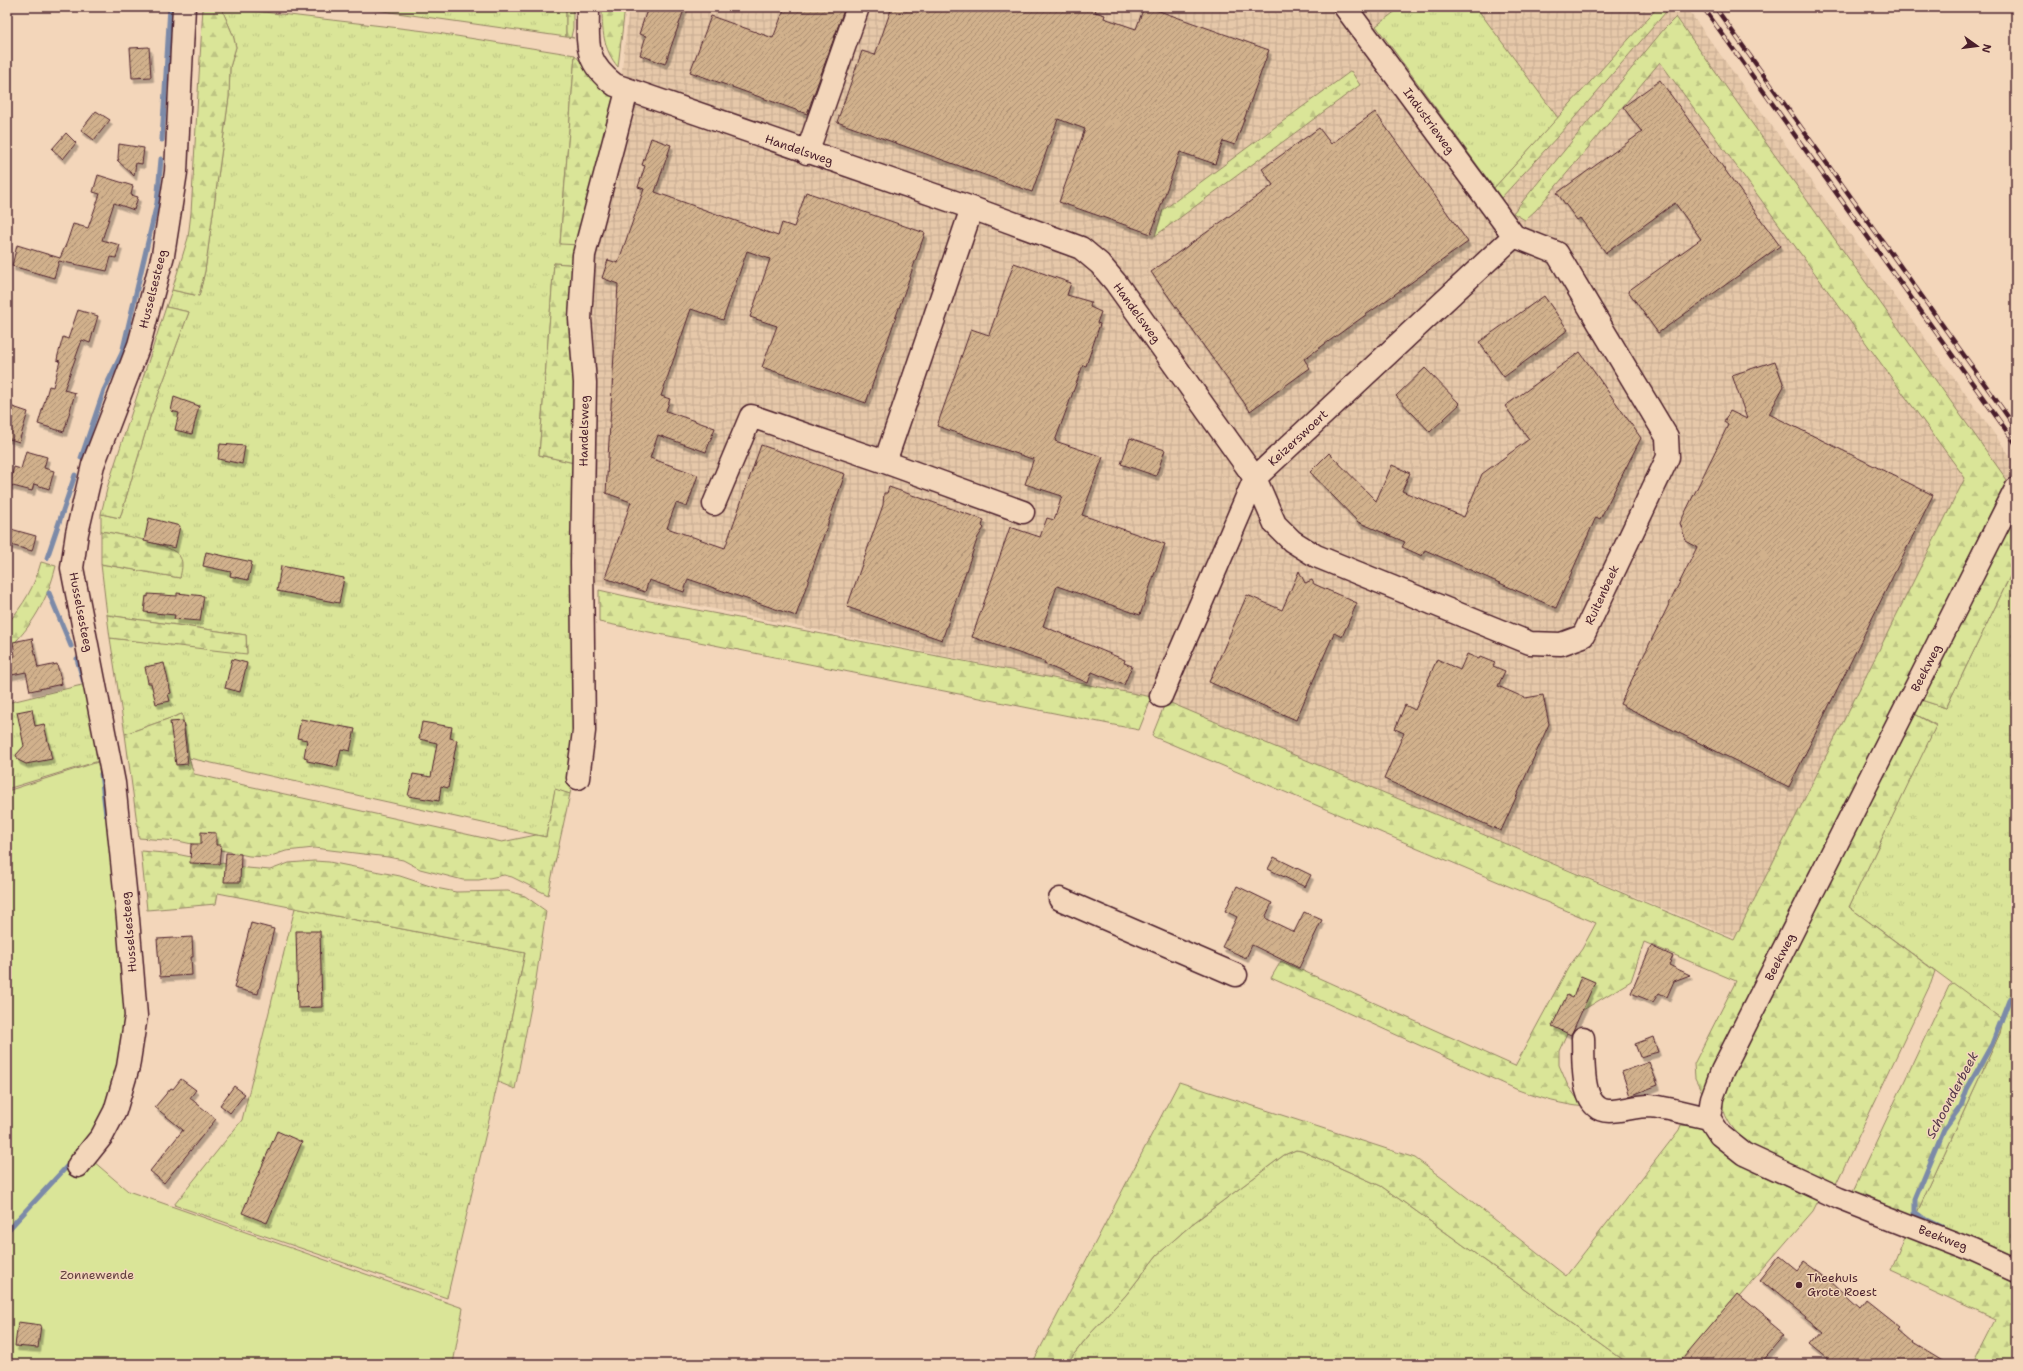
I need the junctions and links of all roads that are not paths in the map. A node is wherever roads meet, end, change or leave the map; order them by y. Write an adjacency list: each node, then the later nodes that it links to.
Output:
1 (184, 7): 20 (street, Husselsesteeg)
2 (588, 7): 5 (street, Handelsweg)
3 (858, 7): 6 (street)
4 (1345, 7): 8 (street, Industrieweg)
5 (627, 91): 6 (street, Handelsweg); 15 (street, Handelsweg)
6 (807, 153): 7 (street, Handelsweg)
7 (972, 208): 9 (street); 10 (street, Handelsweg)
8 (1514, 236): 10 (street, Keizerswoert); 10 (street, Ruitenbeek)
9 (885, 462): 12 (street); 13 (street)
10 (1255, 478): 14 (street, Keizerswoert)
11 (2016, 489): 19 (street, Beekweg)
12 (714, 504)
13 (1022, 512)
14 (1161, 696)
15 (578, 778)
16 (1060, 899): 17 (street)
17 (1236, 975)
18 (1583, 1038): 19 (street)
19 (1709, 1118): 21 (street, Beekweg)
20 (78, 1166)
21 (2016, 1270)

